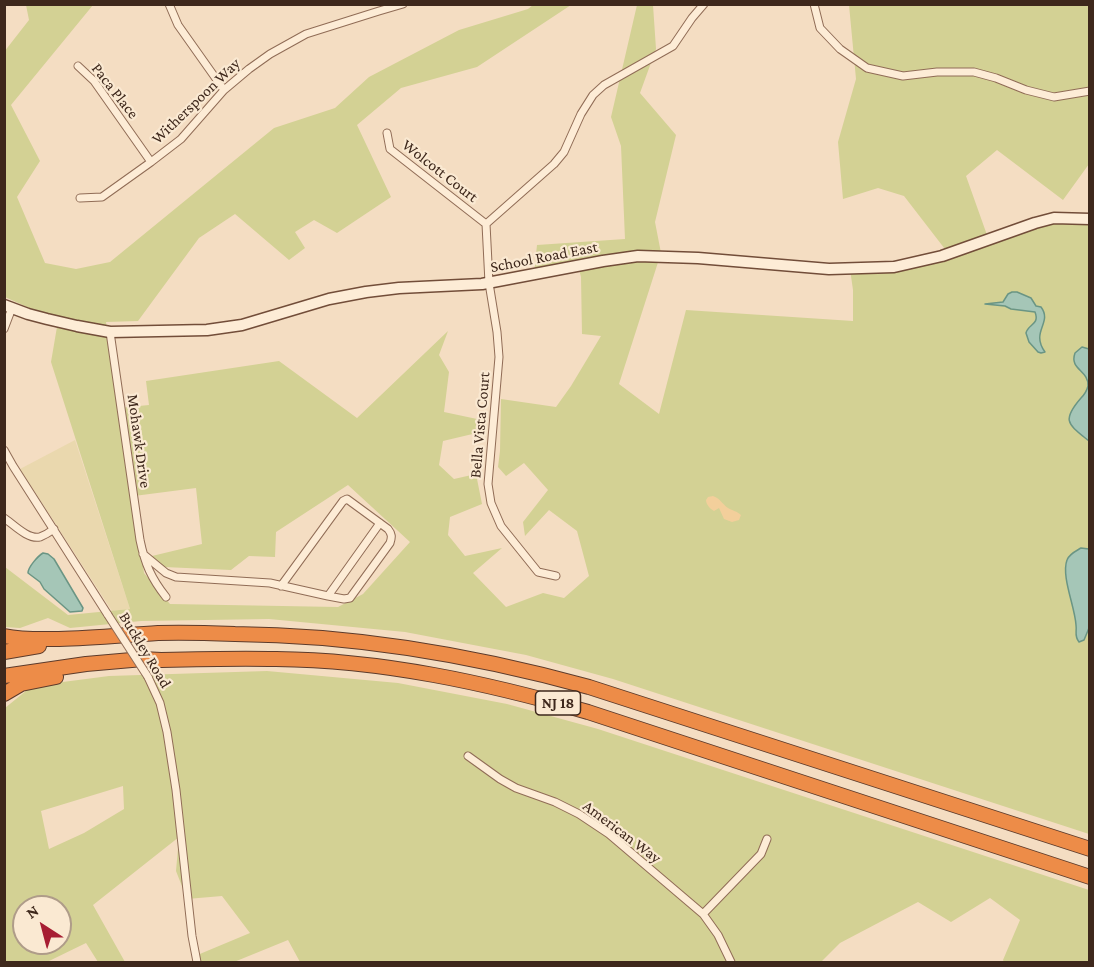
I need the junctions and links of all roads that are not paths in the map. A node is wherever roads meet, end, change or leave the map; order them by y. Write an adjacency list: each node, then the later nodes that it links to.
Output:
1 (169, 4): 6 (street)
2 (403, 4): 6 (street, Witherspoon Way)
3 (704, 4): 12 (street)
4 (814, 4): 7 (street)
5 (78, 66): 9 (street, Paca Place)
6 (224, 90): 9 (street, Witherspoon Way)
7 (1089, 91)
8 (387, 133): 12 (street, Wolcott Court)
9 (151, 162): 10 (street, Witherspoon Way)
10 (80, 198)
11 (1089, 219): 13 (street, School Road East)
12 (486, 224): 13 (street, Bella Vista Court)
13 (489, 283): 16 (street, School Road East); 22 (street, Bella Vista Court)
14 (8, 307): 15 (street); 16 (street, School Road East)
15 (4, 329)
16 (110, 332): 21 (street, Mohawk Drive)
17 (4, 450): 20 (street, Buckley Road)
18 (4, 518): 20 (street)
19 (380, 523): 23 (street); 24 (street); 24 (street)
20 (54, 529): 37 (street, Buckley Road, bridge)
21 (142, 554): 23 (street); 25 (street, Mohawk Drive)
22 (556, 576)
23 (281, 585): 24 (street)
24 (328, 596)
25 (166, 597)
26 (4, 636): 27 (highway)
27 (88, 638): 28 (highway, NJ 18); 34 (highway, NJ 18)
28 (4, 651)
29 (161, 660): 30 (highway, NJ 18); 31 (highway); 35 (highway, NJ 18)
30 (4, 676)
31 (4, 694)
32 (468, 756): 36 (street, American Way)
33 (767, 839): 36 (street)
34 (1089, 849)
35 (1089, 877)
36 (703, 914): 38 (street, American Way)
37 (197, 963)
38 (731, 963)

